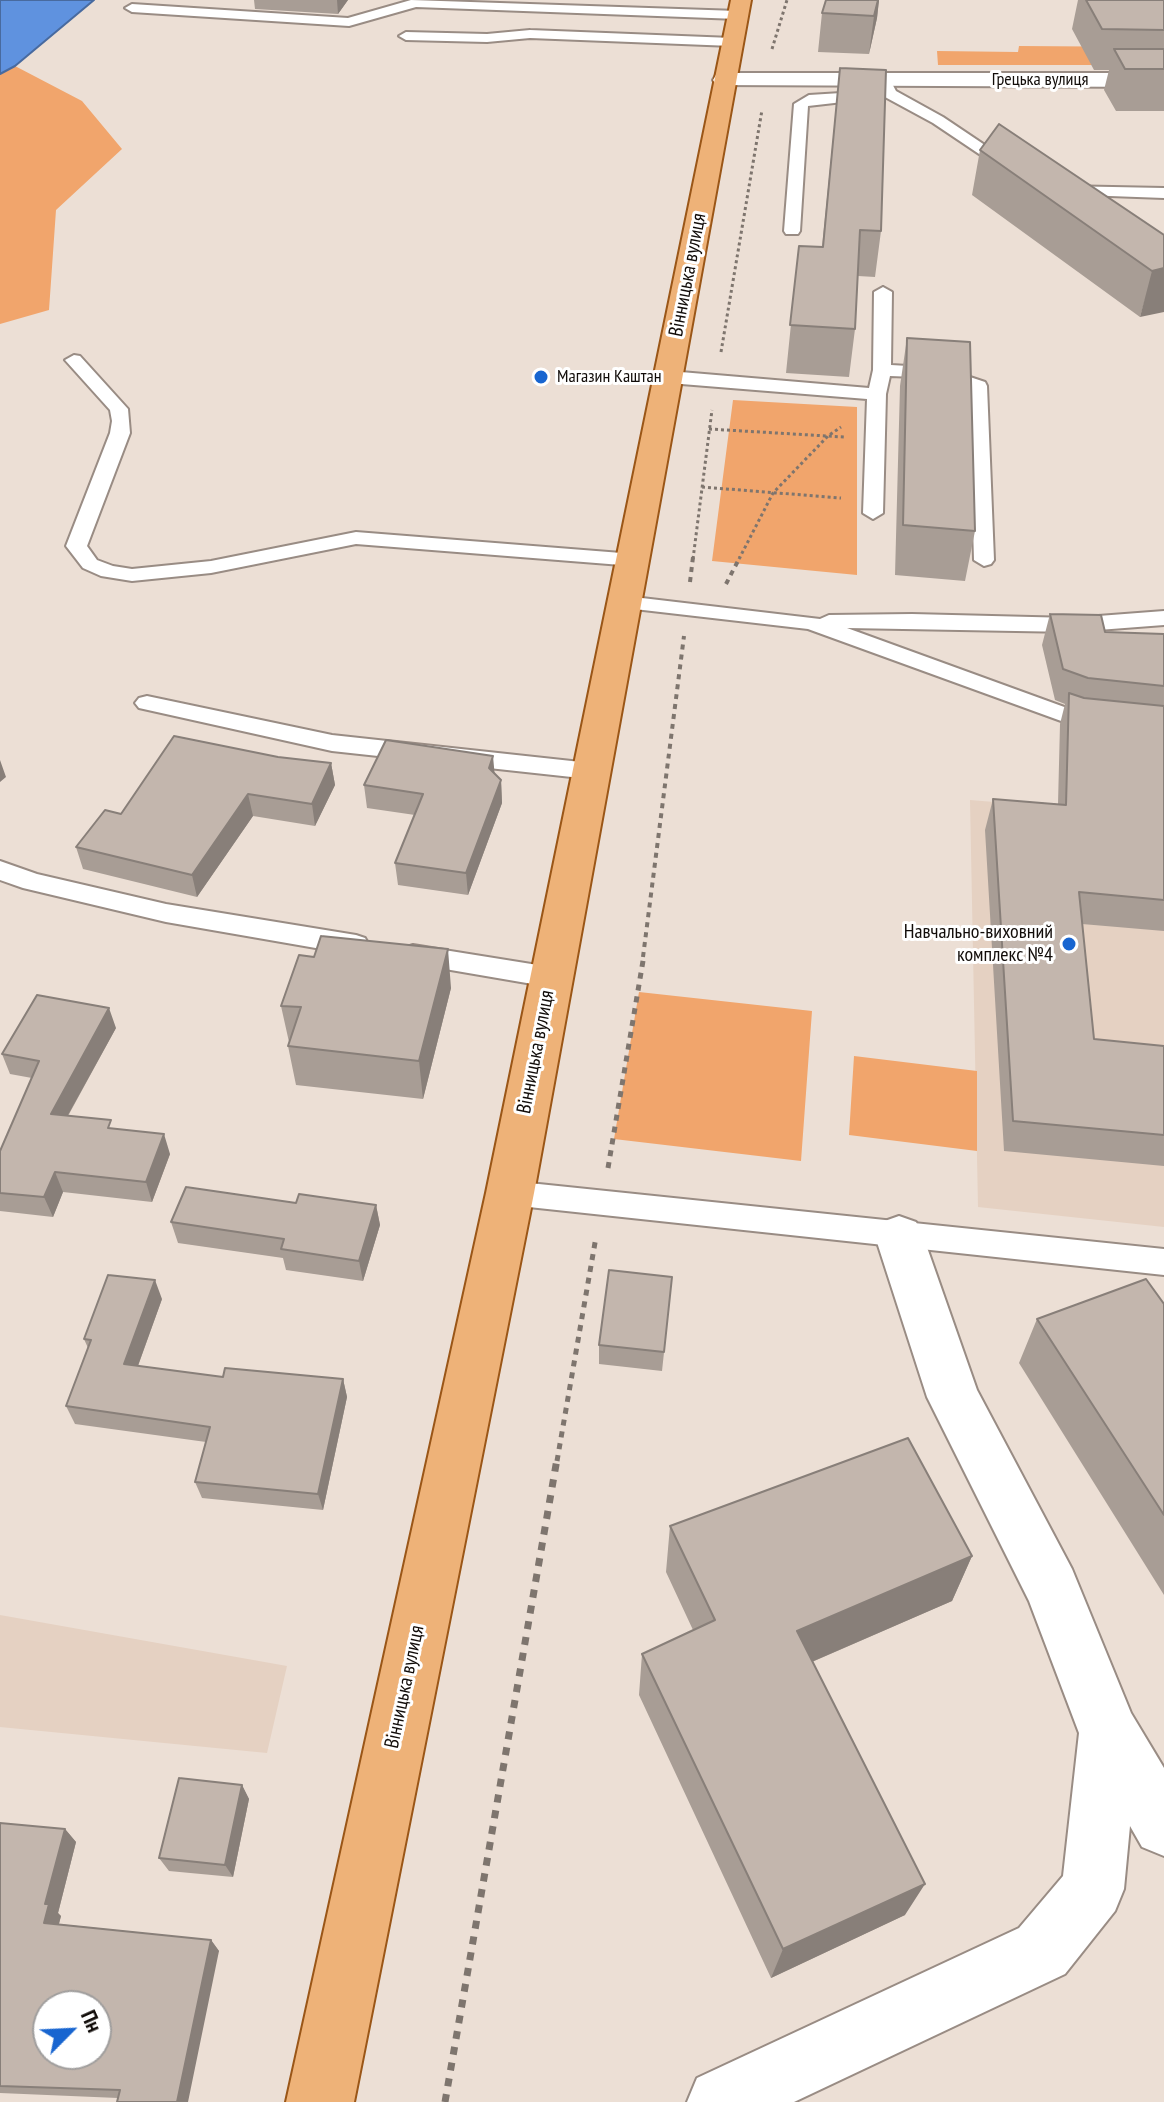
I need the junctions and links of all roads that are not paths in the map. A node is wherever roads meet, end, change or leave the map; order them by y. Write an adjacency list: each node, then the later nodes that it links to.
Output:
1 (132, 8): 3 (lane)
2 (406, 36): 3 (lane)
3 (741, 38): 5 (street, Грецька вулиця); 13 (main road, Вінницька вулиця)
4 (1164, 80): 5 (street, Грецька вулиця)
5 (887, 86): 6 (lane); 9 (lane)
6 (1030, 182)
7 (1164, 193): 8 (lane)
8 (1068, 207)
9 (792, 231)
10 (883, 292): 12 (lane)
11 (74, 360): 17 (lane)
12 (882, 370): 14 (lane); 16 (lane)
13 (669, 377): 14 (lane); 17 (main road, Вінницька вулиця)
14 (876, 398): 15 (lane)
15 (873, 507)
16 (984, 560)
17 (630, 581): 19 (lane); 22 (main road, Вінницька вулиця)
18 (1164, 618): 19 (lane)
19 (812, 623): 21 (lane)
20 (147, 703): 22 (lane)
21 (1164, 728)
22 (590, 771): 24 (main road, Вінницька вулиця)
23 (0, 870): 24 (lane)
24 (550, 977): 25 (main road, Вінницька вулиця)
25 (510, 1193): 26 (lane); 30 (main road, Вінницька вулиця)
26 (899, 1236): 27 (lane); 28 (street)
27 (1164, 1262)
28 (1109, 1733): 29 (street); 31 (street)
29 (1164, 1825)
30 (320, 2102)
31 (721, 2102)

